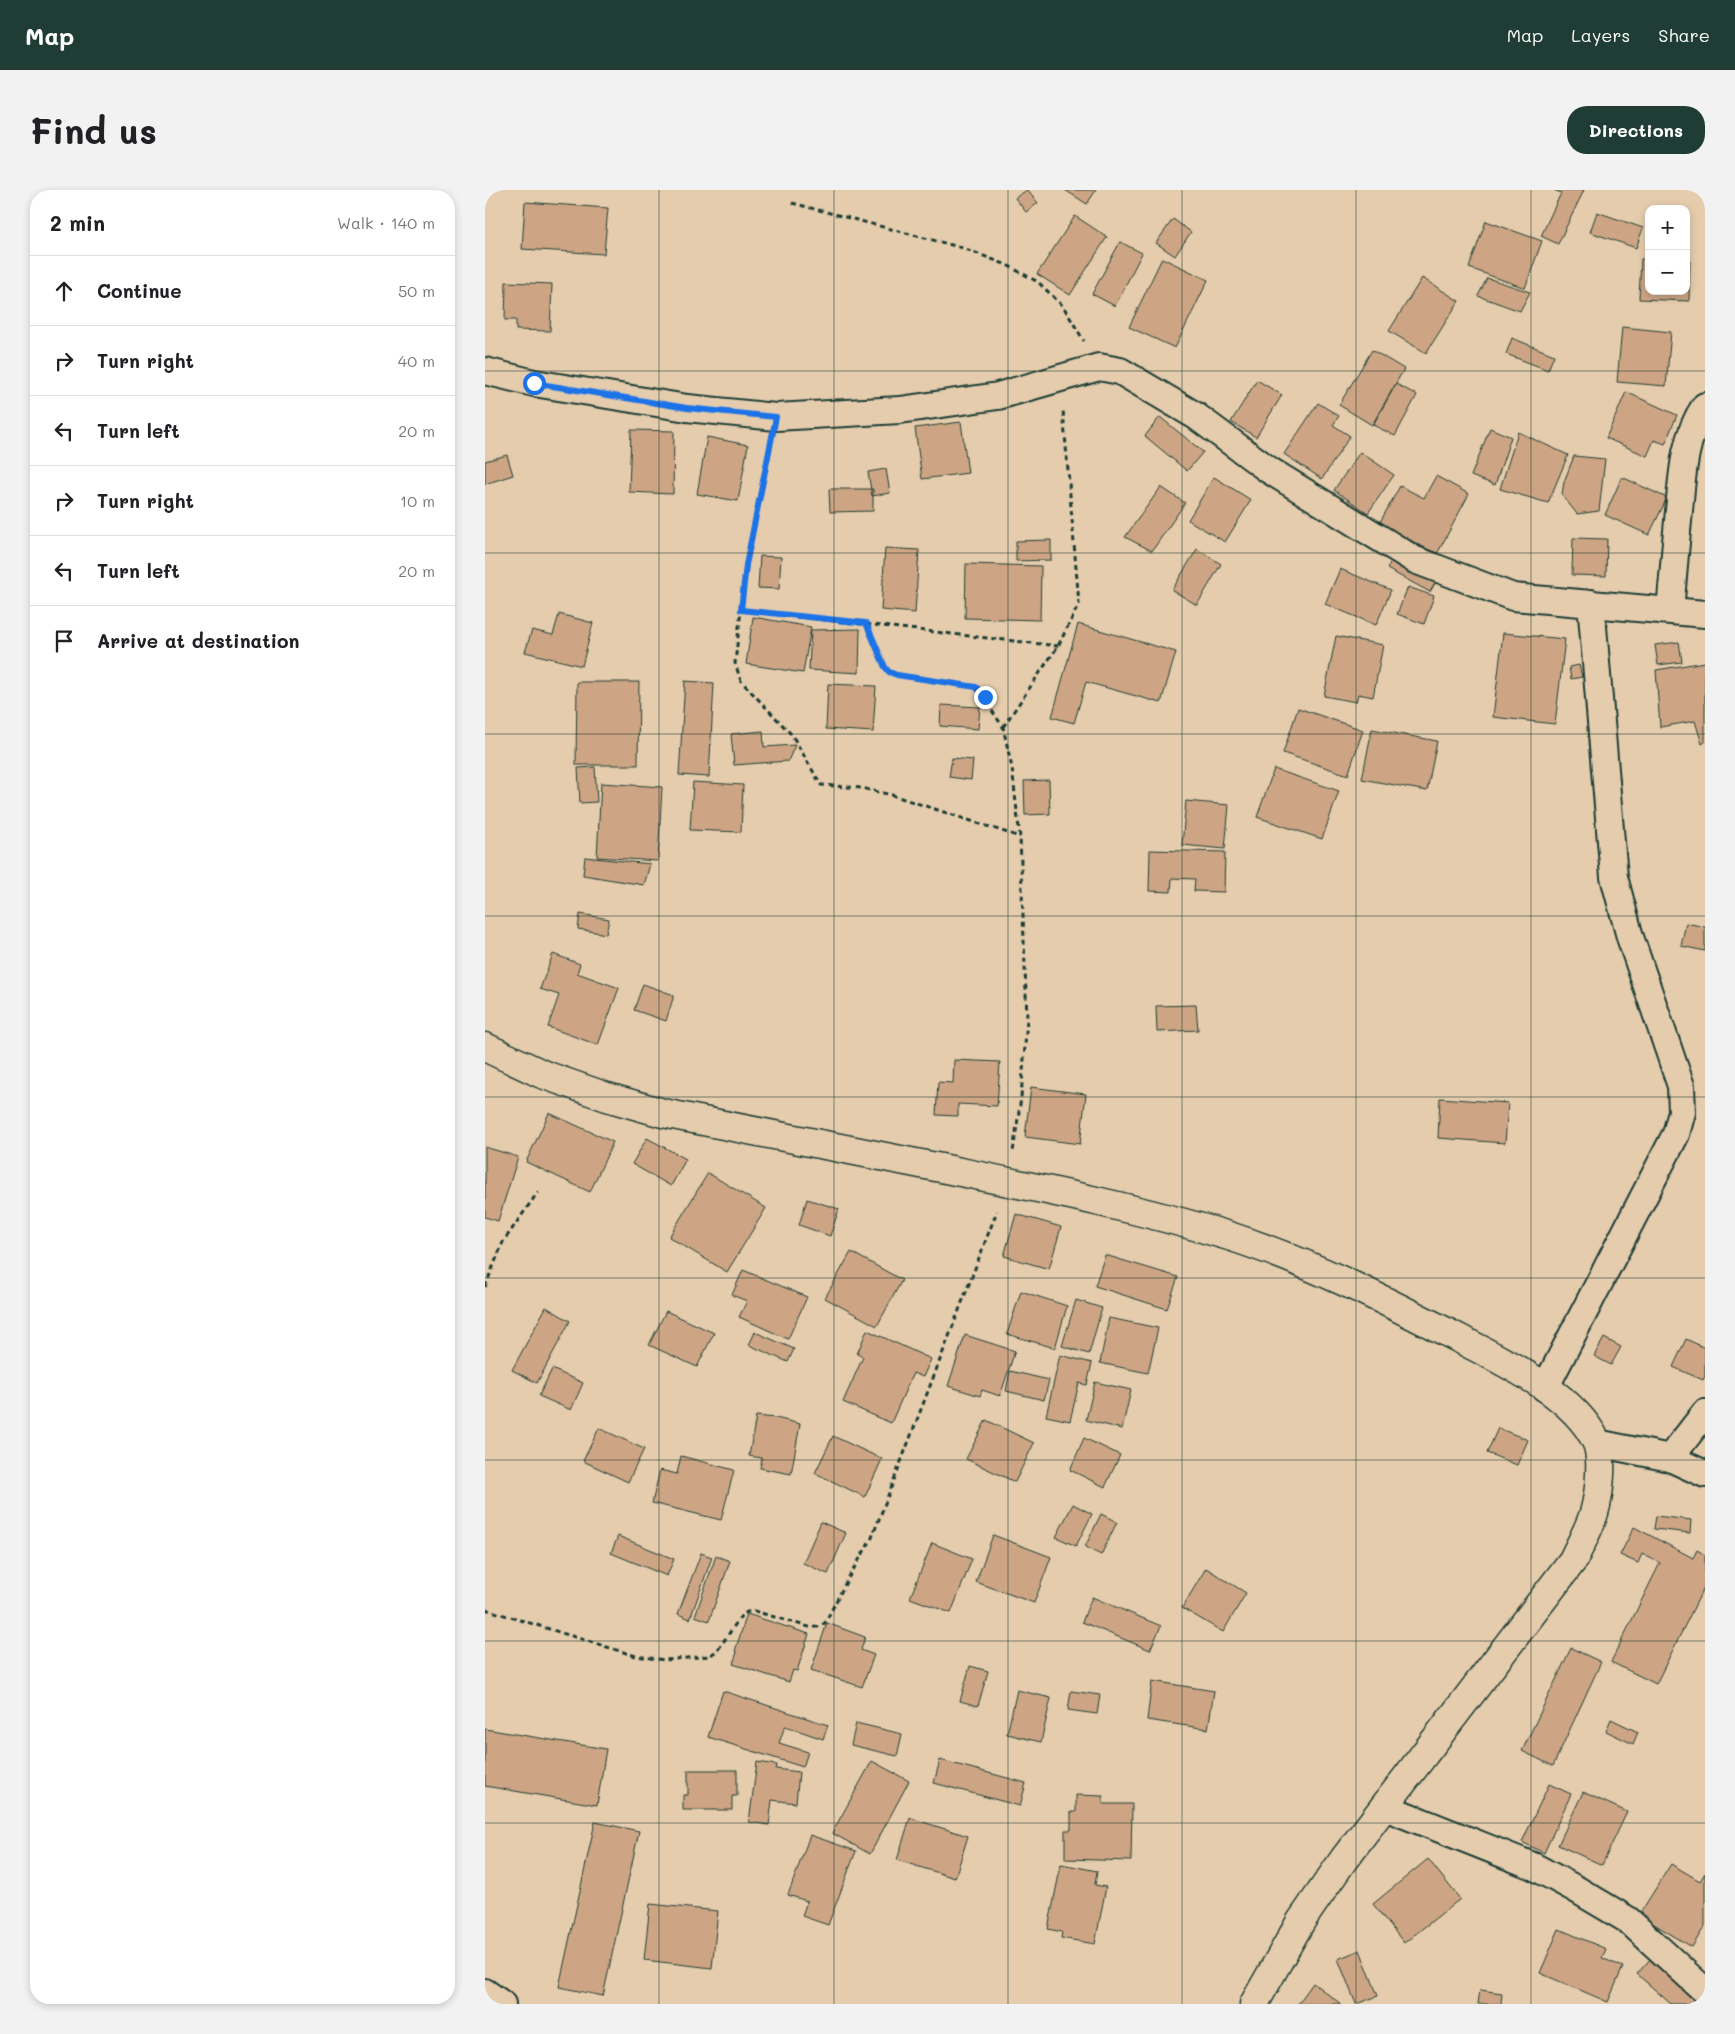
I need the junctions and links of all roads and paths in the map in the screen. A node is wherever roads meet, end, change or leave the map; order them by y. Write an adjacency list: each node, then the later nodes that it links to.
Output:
1 (792, 203): 2 (path)
2 (1099, 367): 4 (street); 7 (street)
3 (485, 371): 6 (street)
4 (1060, 379): 6 (street); 12 (path)
5 (1705, 406): 9 (street)
6 (776, 417): 8 (path)
7 (1591, 603): 9 (street); 19 (street)
8 (741, 610): 11 (path); 14 (path)
9 (1670, 610): 10 (street)
10 (1705, 614)
11 (866, 623): 12 (path); 13 (path)
12 (1058, 646): 13 (path)
13 (1003, 727): 14 (path)
14 (1020, 837): 16 (path)
15 (485, 1046): 16 (street)
16 (1008, 1182): 19 (street); 24 (path)
17 (538, 1192): 18 (path)
18 (485, 1287)
19 (1545, 1388): 21 (street)
20 (1705, 1413): 22 (street)
21 (1597, 1443): 22 (street); 25 (street)
22 (1670, 1458): 23 (street)
23 (1705, 1474)
24 (485, 1609)
25 (1385, 1807): 26 (street); 29 (street)
26 (1705, 1991)
27 (485, 1992): 28 (street)
28 (502, 2004)
29 (1254, 2004)

